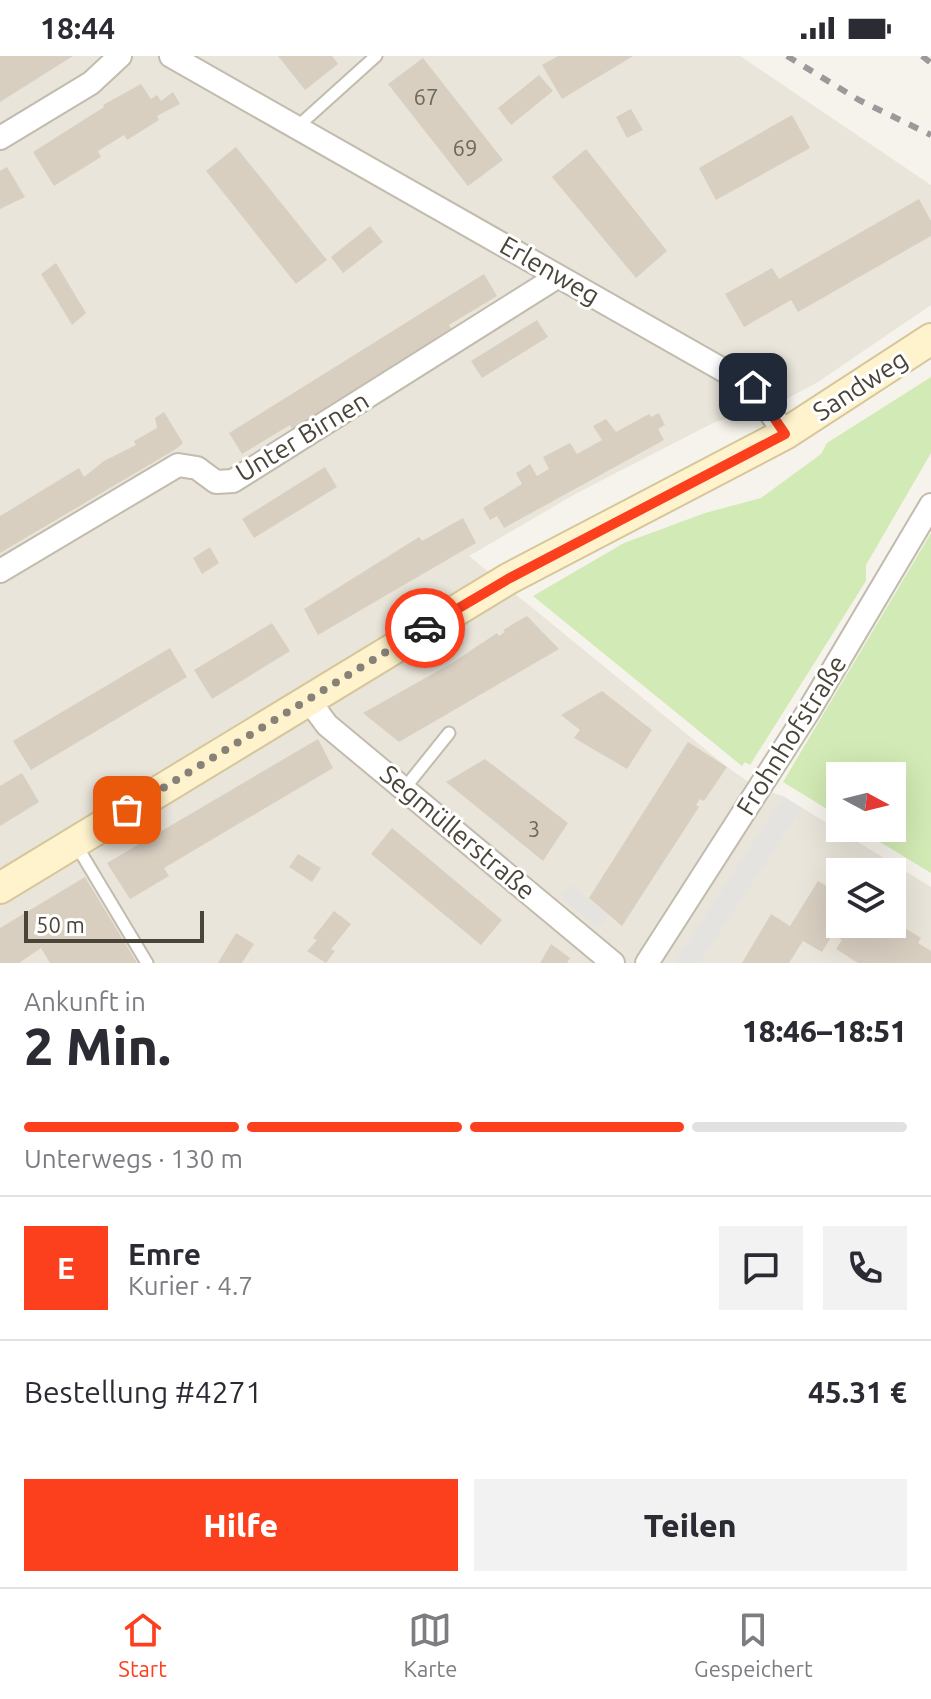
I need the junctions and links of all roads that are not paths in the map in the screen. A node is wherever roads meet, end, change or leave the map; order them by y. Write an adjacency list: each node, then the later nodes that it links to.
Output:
1 (120, 56): 5 (street)
2 (171, 56): 4 (street, Erlenweg)
3 (376, 56): 4 (lane)
4 (295, 129): 6 (street, Erlenweg)
5 (0, 138)
6 (557, 277): 8 (street, Erlenweg); 10 (street, Unter Birnen)
7 (931, 339): 8 (street, Sandweg)
8 (785, 434): 11 (street, Sandweg)
9 (931, 505): 18 (street, Frohnhofstraße)
10 (0, 571)
11 (307, 698): 13 (street, Segmüllerstraße); 14 (street, Sandweg)
12 (449, 733): 13 (lane)
13 (404, 789): 17 (street, Segmüllerstraße)
14 (75, 843): 15 (street, Sandweg); 16 (lane)
15 (0, 888)
16 (147, 963)
17 (613, 963)
18 (647, 963)

